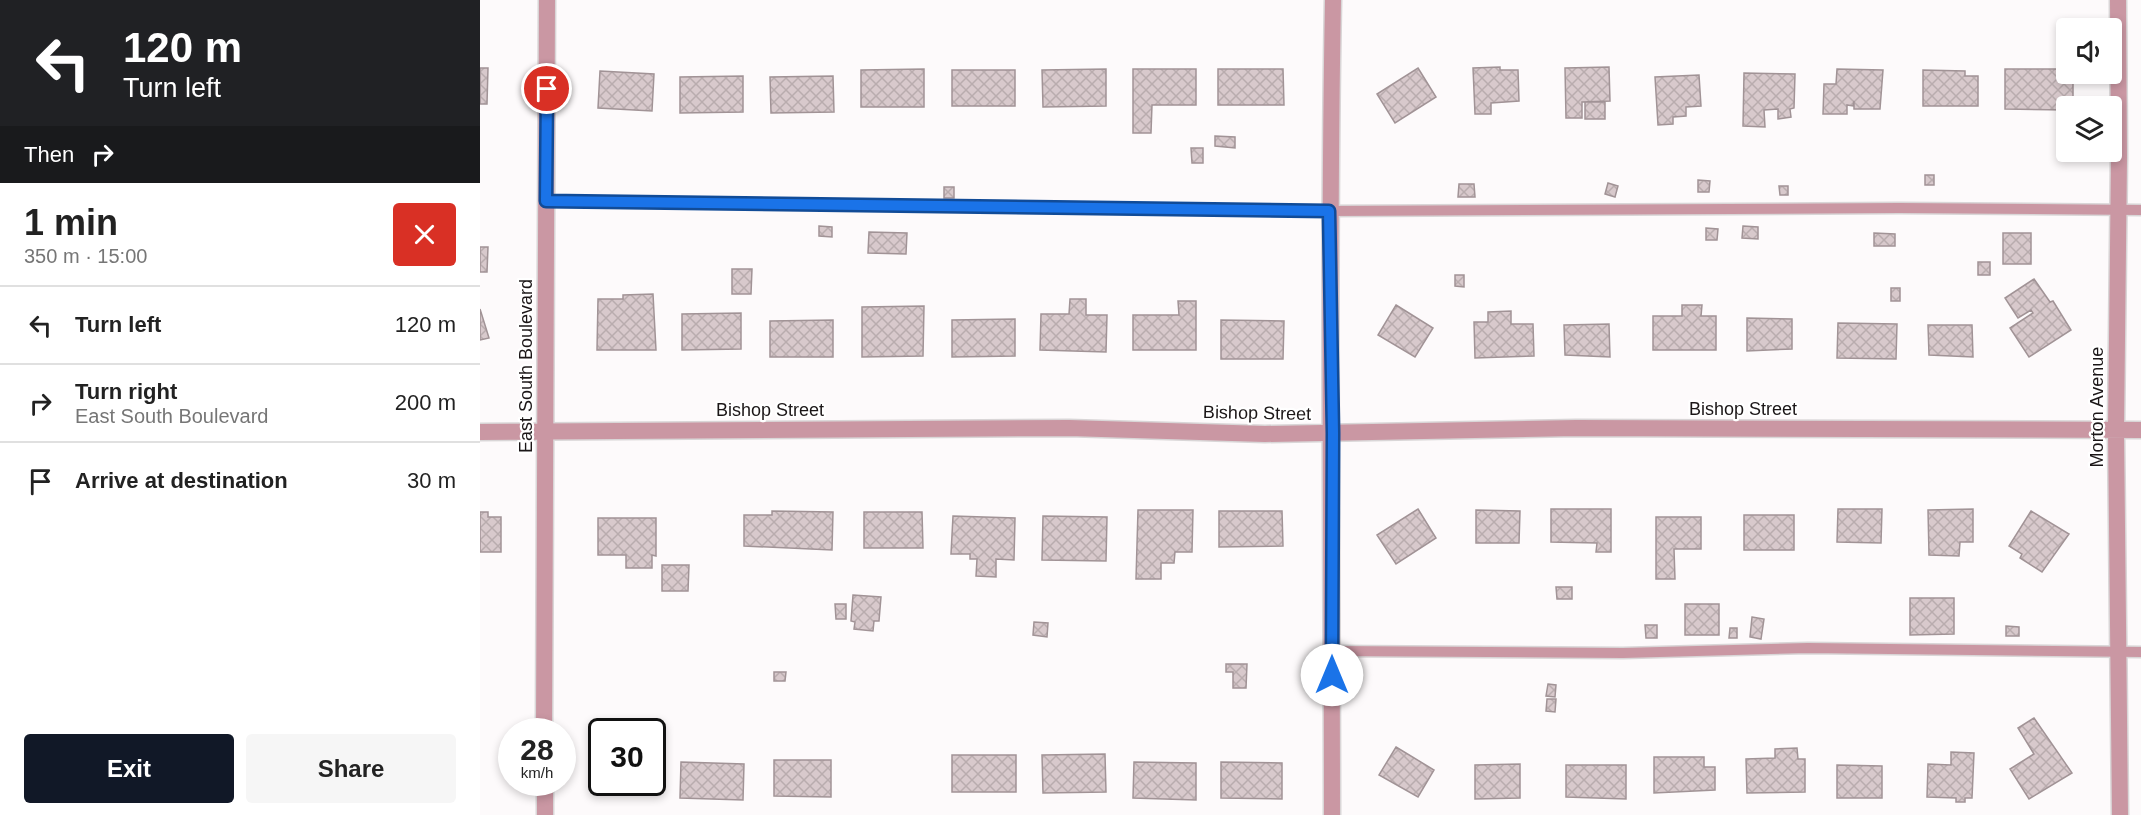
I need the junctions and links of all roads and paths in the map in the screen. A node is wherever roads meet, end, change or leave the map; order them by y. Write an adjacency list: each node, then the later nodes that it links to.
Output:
1 (547, 0): 4 (street, East South Boulevard)
2 (1333, 0): 6 (street)
3 (2118, 0): 7 (street, Morton Avenue)
4 (546, 201): 6 (lane); 10 (street, East South Boulevard)
5 (2141, 210): 7 (lane)
6 (1329, 211): 7 (lane); 12 (street)
7 (2118, 211): 8 (street, Morton Avenue)
8 (2116, 430): 9 (street, Bishop Street); 12 (street, Bishop Street); 15 (street, Morton Avenue)
9 (2141, 430)
10 (544, 431): 11 (street, Bishop Street); 12 (street, Bishop Street); 16 (street, East South Boulevard)
11 (480, 432)
12 (1333, 433): 13 (street)
13 (1332, 651): 15 (lane); 19 (street)
14 (2141, 652): 15 (lane)
15 (2118, 653): 20 (street, Morton Avenue)
16 (544, 718)
17 (545, 796): 18 (street)
18 (545, 815)
19 (1332, 815)
20 (2120, 815)

